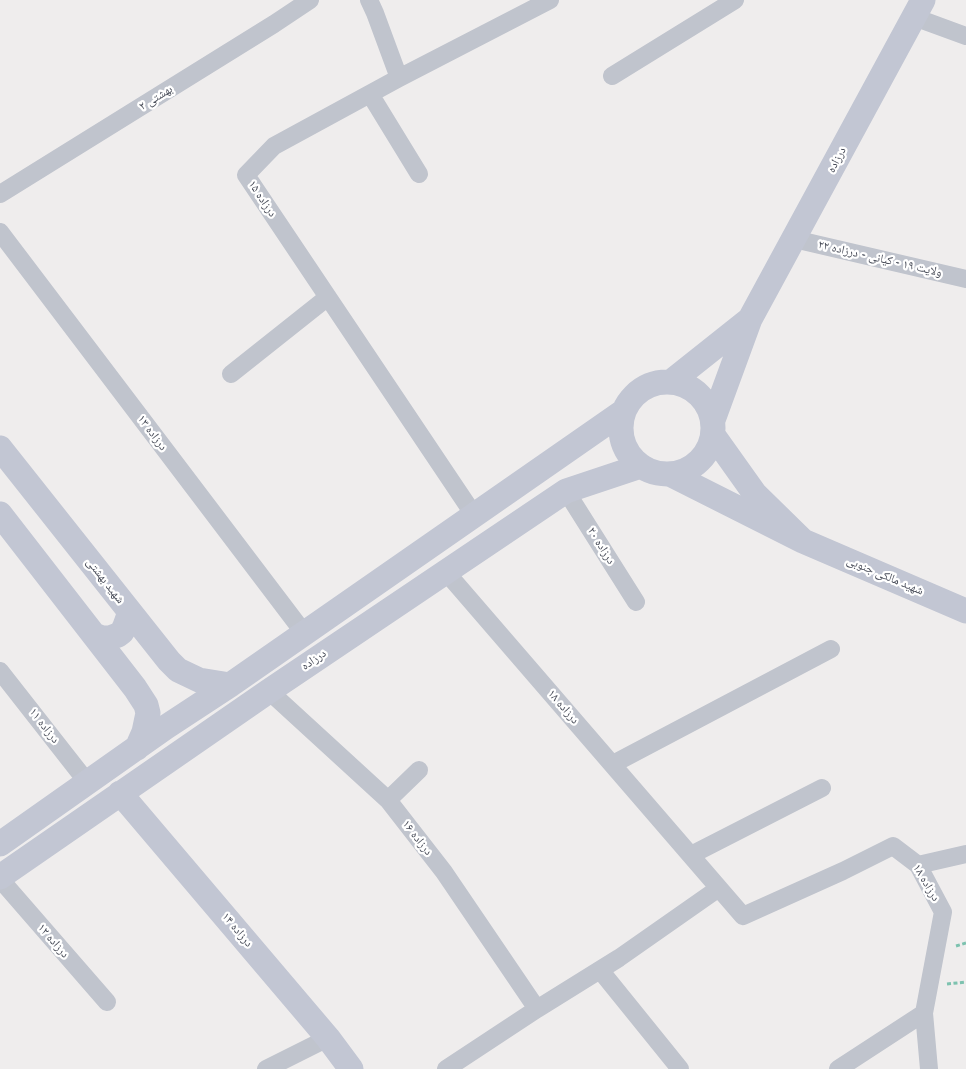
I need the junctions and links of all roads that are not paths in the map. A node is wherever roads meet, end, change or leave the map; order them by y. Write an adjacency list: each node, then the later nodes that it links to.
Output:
1 (310, 0): 11 (street, بهشتی ۲)
2 (369, 0): 8 (street)
3 (550, 0): 8 (street, درزاده ۱۵)
4 (735, 0): 7 (street)
5 (919, 8): 6 (street); 13 (main road, درزاده)
6 (966, 36)
7 (612, 76)
8 (399, 78): 9 (street, درزاده ۱۵)
9 (370, 94): 10 (street); 15 (street, درزاده ۱۵)
10 (420, 174)
11 (0, 194)
12 (0, 232): 32 (street, درزاده ۱۳)
13 (794, 239): 14 (street, ولایت ۱۹ - کیانی - درزاده ۲۲); 16 (main road, درزاده)
14 (966, 279)
15 (328, 297): 17 (street); 26 (street, درزاده ۱۵)
16 (750, 319): 18 (main road); 20 (main road)
17 (231, 374)
18 (672, 382): 19 (main road); 20 (main road)
19 (624, 411): 22 (main road); 26 (main road)
20 (713, 428): 23 (main road); 27 (main road)
21 (0, 448): 31 (main road, شهید بهشتی)
22 (641, 466): 23 (main road); 24 (main road, درزاده)
23 (670, 474): 27 (main road, شهید مالکی جنوبی)
24 (566, 491): 28 (main road, درزاده); 29 (street, درزاده ۲۰)
25 (0, 514): 33 (main road)
26 (474, 515): 32 (main road)
27 (803, 540): 30 (main road, شهید مالکی جنوبی)
28 (446, 572): 37 (main road, درزاده); 39 (street, درزاده ۱۸)
29 (636, 602)
30 (960, 603)
31 (130, 612): 33 (main road); 36 (main road, شهید بهشتی)
32 (304, 633): 36 (main road)
33 (94, 635): 38 (main road)
34 (831, 649): 39 (street)
35 (0, 671): 41 (street, درزاده ۱۱)
36 (230, 685): 38 (main road)
37 (269, 691): 43 (main road, درزاده); 44 (street, درزاده ۱۶)
38 (137, 748): 41 (main road)
39 (613, 764): 47 (street, درزاده ۱۸)
40 (419, 770): 44 (street)
41 (88, 782): 45 (main road)
42 (822, 788): 47 (street)
43 (120, 793): 49 (main road, درزاده); 55 (main road, درزاده ۱۴)
44 (388, 800): 53 (street, درزاده ۱۶)
45 (0, 844)
46 (966, 854): 48 (street)
47 (691, 855): 50 (street, درزاده ۱۸)
48 (918, 865): 50 (street, درزاده ۱۸); 54 (street, درزاده ۱۸)
49 (0, 878): 52 (street, درزاده ۱۲)
50 (720, 888): 51 (street)
51 (600, 970): 53 (street); 59 (street)
52 (107, 1002)
53 (537, 1009): 58 (street)
54 (924, 1013): 60 (street); 61 (street, درزاده ۱۸)
55 (328, 1038): 56 (street); 57 (main road, درزاده ۱۴)
56 (266, 1069)
57 (351, 1069)
58 (446, 1069)
59 (680, 1069)
60 (838, 1069)
61 (929, 1069)

